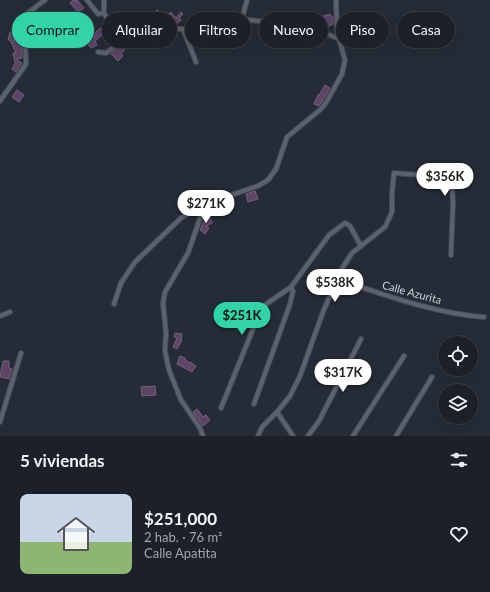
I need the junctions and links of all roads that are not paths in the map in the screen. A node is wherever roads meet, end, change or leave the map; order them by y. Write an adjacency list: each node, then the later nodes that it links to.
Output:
1 (45, 0): 18 (street)
2 (87, 0): 9 (street)
3 (104, 0): 6 (street)
4 (247, 0): 7 (street)
5 (336, 0): 8 (street)
6 (104, 12)
7 (244, 12)
8 (336, 12)
9 (102, 13)
10 (251, 20): 13 (street)
11 (177, 29): 12 (street)
12 (183, 29): 17 (street)
13 (336, 38)
14 (113, 48): 16 (street)
15 (342, 48): 19 (street)
16 (98, 52)
17 (196, 62)
18 (0, 101)
19 (205, 204): 24 (street); 38 (street)
20 (361, 246): 21 (street); 22 (street); 23 (street)
21 (450, 255)
22 (337, 279): 27 (street, Calle Azurita); 35 (street)
23 (291, 288): 32 (street); 33 (street)
24 (114, 304)
25 (10, 312): 26 (street)
26 (0, 316)
27 (484, 317)
28 (361, 339): 41 (street)
29 (21, 353): 34 (street)
30 (404, 356): 42 (street)
31 (432, 377): 43 (street)
32 (254, 404)
33 (222, 408)
34 (1, 411): 36 (street)
35 (277, 412): 39 (street); 40 (street)
36 (0, 419): 37 (street)
37 (0, 422)
38 (203, 436)
39 (258, 436)
40 (293, 436)
41 (308, 436)
42 (353, 436)
43 (396, 436)

